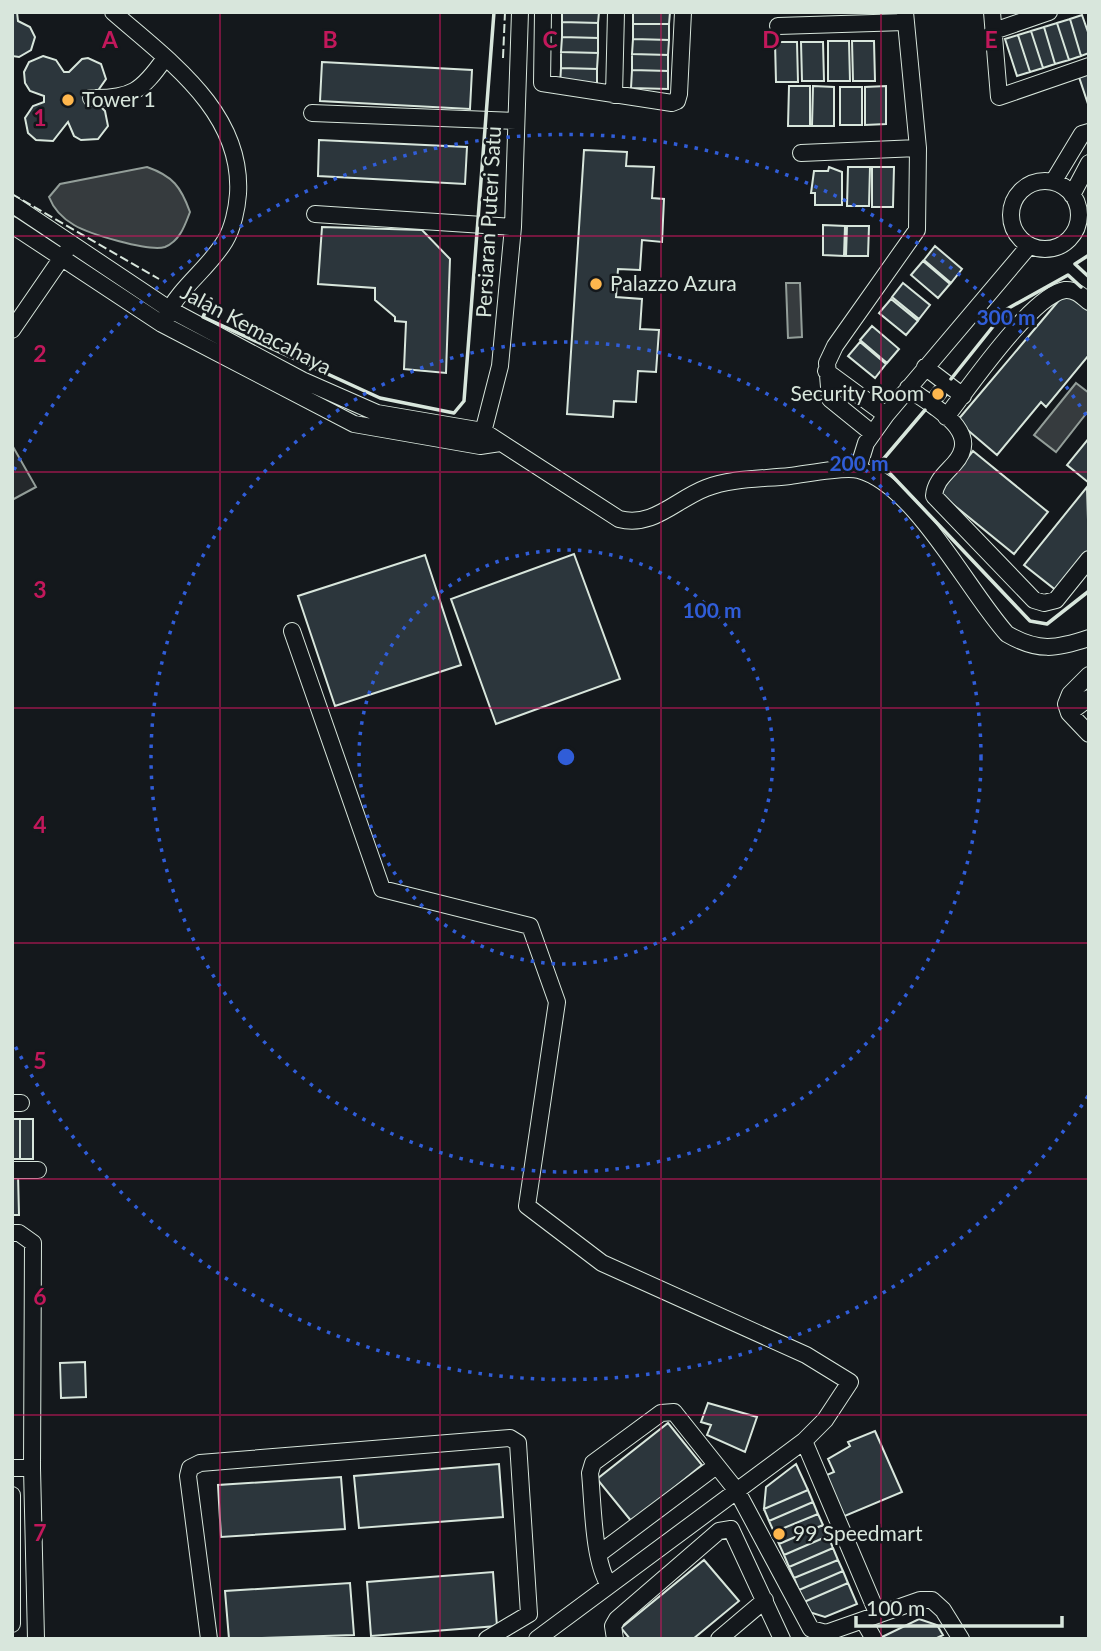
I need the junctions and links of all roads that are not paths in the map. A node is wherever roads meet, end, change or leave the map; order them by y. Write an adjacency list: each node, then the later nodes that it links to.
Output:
1 (113, 12): 11 (street)
2 (520, 12): 16 (street, Persiaran Puteri Satu)
3 (543, 12): 13 (street)
4 (616, 12): 13 (street)
5 (683, 12): 13 (street)
6 (992, 12): 10 (street)
7 (1049, 12): 10 (street)
8 (905, 17): 9 (street); 18 (street)
9 (778, 26)
10 (994, 31): 12 (street)
11 (164, 58): 14 (street); 31 (street)
12 (1089, 66)
13 (614, 95)
14 (91, 99)
15 (312, 113): 16 (street)
16 (516, 121): 26 (street, Persiaran Puteri Satu)
17 (1085, 133): 21 (street)
18 (918, 148): 19 (street); 34 (street)
19 (801, 153)
20 (1089, 163): 22 (street)
21 (1053, 182): 22 (street); 28 (street)
22 (1072, 195): 28 (street)
23 (12, 204): 27 (street, Jalan Kemacahaya)
24 (315, 214): 26 (street)
25 (12, 225): 29 (street, Jalan Kemacahaya)
26 (513, 227): 40 (street, Persiaran Puteri Satu)
27 (71, 245): 29 (street); 31 (street, Jalan Kemacahaya)
28 (1029, 246): 33 (street)
29 (61, 259): 31 (street, Jalan Kemacahaya); 32 (street)
30 (1089, 302): 36 (street)
31 (165, 316): 40 (street, Jalan Kemacahaya)
32 (12, 330)
33 (925, 367): 35 (street); 36 (street)
34 (826, 371): 37 (street); 39 (street)
35 (908, 388): 37 (street); 38 (street)
36 (962, 396): 38 (street)
37 (886, 415): 39 (street)
38 (946, 417): 42 (street)
39 (872, 433): 41 (street)
40 (481, 438): 41 (street, Jalan Kemacahaya)
41 (858, 469): 44 (street)
42 (1089, 559)
43 (292, 631): 52 (street)
44 (1089, 638)
45 (1088, 678): 47 (street)
46 (1089, 698): 47 (street)
47 (1069, 713): 48 (street)
48 (1089, 734)
49 (12, 1170): 50 (street)
50 (38, 1170)
51 (12, 1233): 55 (street)
52 (804, 1441): 56 (street); 63 (street)
53 (716, 1466): 56 (street); 58 (street); 58 (street)
54 (12, 1468): 55 (street)
55 (32, 1468): 60 (street)
56 (737, 1491): 61 (street); 63 (street)
57 (12, 1495): 59 (street)
58 (600, 1553): 61 (street)
59 (13, 1574): 60 (street); 64 (street)
60 (34, 1574): 65 (street)
61 (609, 1585): 68 (street)
62 (765, 1600): 69 (street); 70 (street); 71 (street)
63 (871, 1617): 72 (street); 73 (street)
64 (12, 1624)
65 (36, 1639)
66 (209, 1639): 67 (street)
67 (487, 1639)
68 (537, 1639)
69 (615, 1639)
70 (719, 1639)
71 (782, 1639)
72 (874, 1639)
73 (961, 1639)

